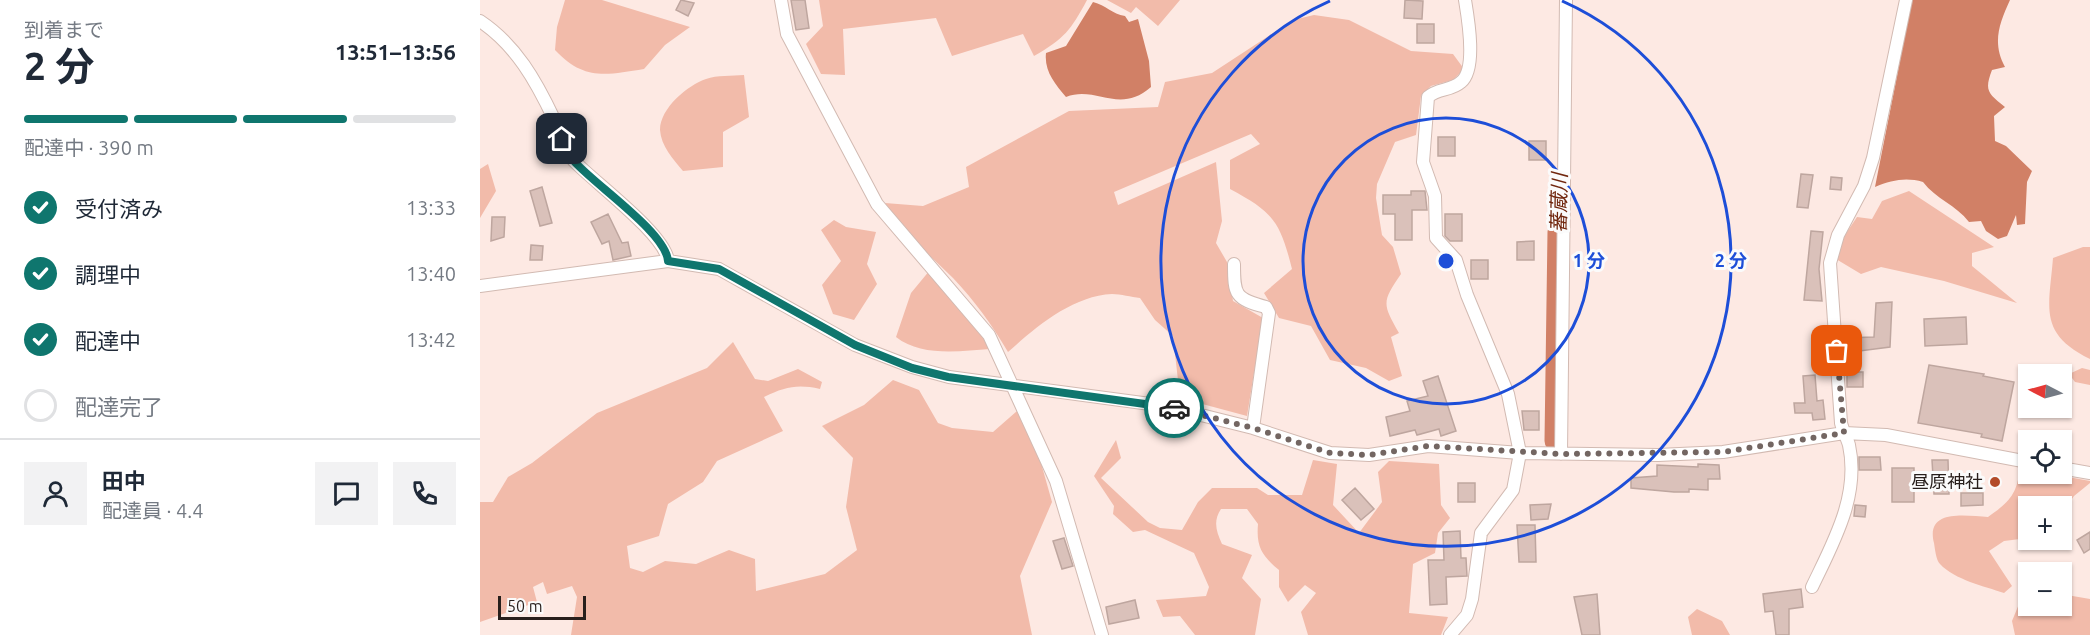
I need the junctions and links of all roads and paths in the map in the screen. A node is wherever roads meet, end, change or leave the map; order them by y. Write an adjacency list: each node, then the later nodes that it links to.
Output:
1 (781, 0): 9 (street)
2 (1465, 0): 12 (street)
3 (1566, 0): 13 (street)
4 (1906, 0): 11 (street)
5 (480, 21): 6 (street)
6 (668, 261): 8 (street); 9 (street)
7 (1234, 264): 10 (street)
8 (480, 286)
9 (1015, 387): 10 (street); 18 (street)
10 (1253, 428): 12 (street)
11 (1844, 433): 13 (street); 14 (street); 17 (street)
12 (1520, 453): 13 (street); 19 (street)
13 (1561, 454)
14 (2018, 460)
15 (2072, 470): 16 (street)
16 (2090, 473)
17 (1812, 587)
18 (1102, 635)
19 (1450, 635)

